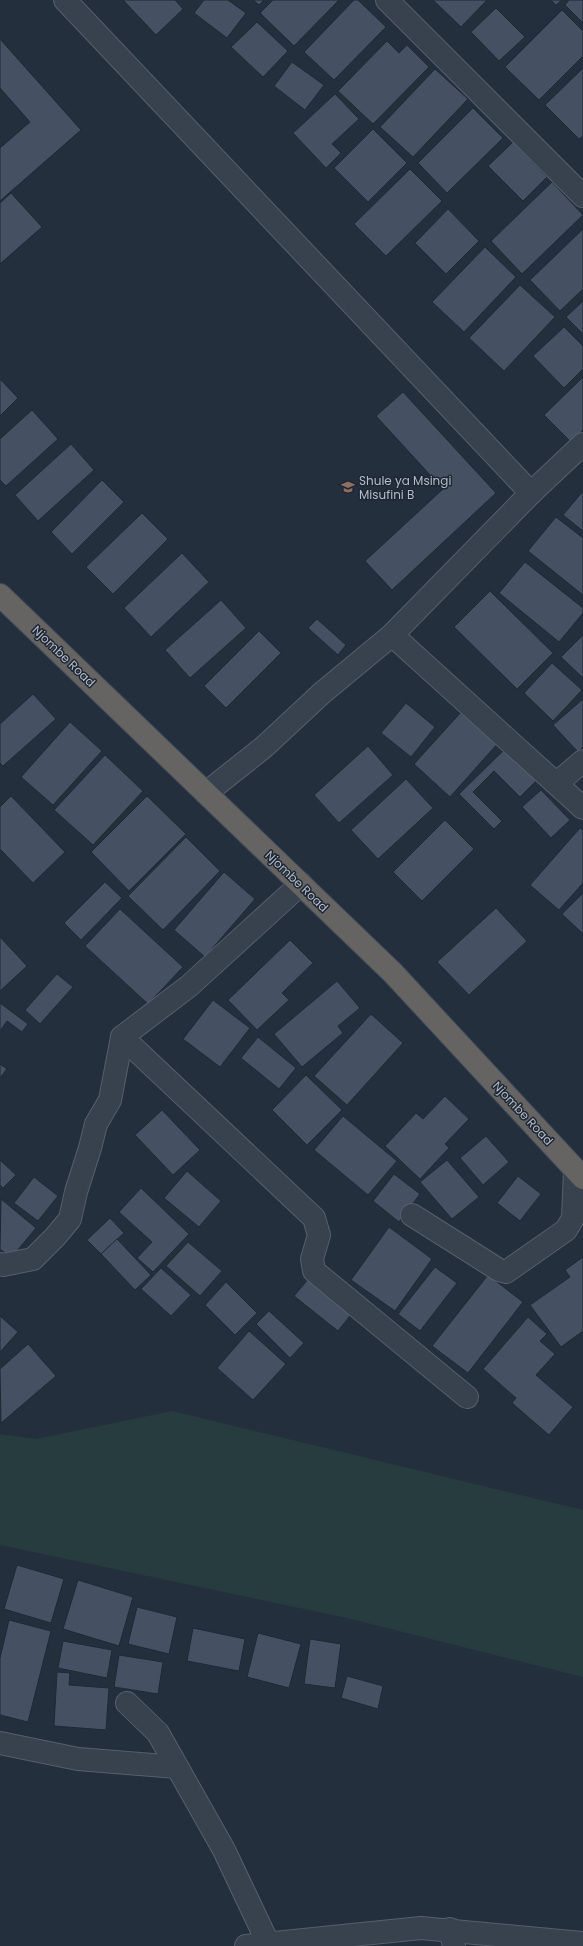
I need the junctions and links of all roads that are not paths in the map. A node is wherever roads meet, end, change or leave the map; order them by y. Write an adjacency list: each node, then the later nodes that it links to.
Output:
1 (65, 0): 5 (street)
2 (386, 0): 3 (street)
3 (583, 196)
4 (583, 444): 5 (street)
5 (531, 492): 7 (street)
6 (0, 595): 10 (highway, Njombe Road)
7 (392, 635): 9 (street); 10 (street)
8 (583, 762): 9 (street)
9 (557, 783): 11 (street)
10 (206, 793): 12 (highway, Njombe Road)
11 (583, 808)
12 (301, 884): 13 (street); 14 (highway, Njombe Road)
13 (122, 1037): 16 (street); 17 (street)
14 (579, 1174): 15 (street)
15 (412, 1215)
16 (0, 1264)
17 (467, 1397)
18 (127, 1703): 20 (street)
19 (0, 1742): 20 (street)
20 (177, 1767): 22 (street)
21 (452, 1938): 22 (street); 23 (street)
22 (268, 1943): 24 (street)
23 (583, 1943)
24 (246, 1946)

